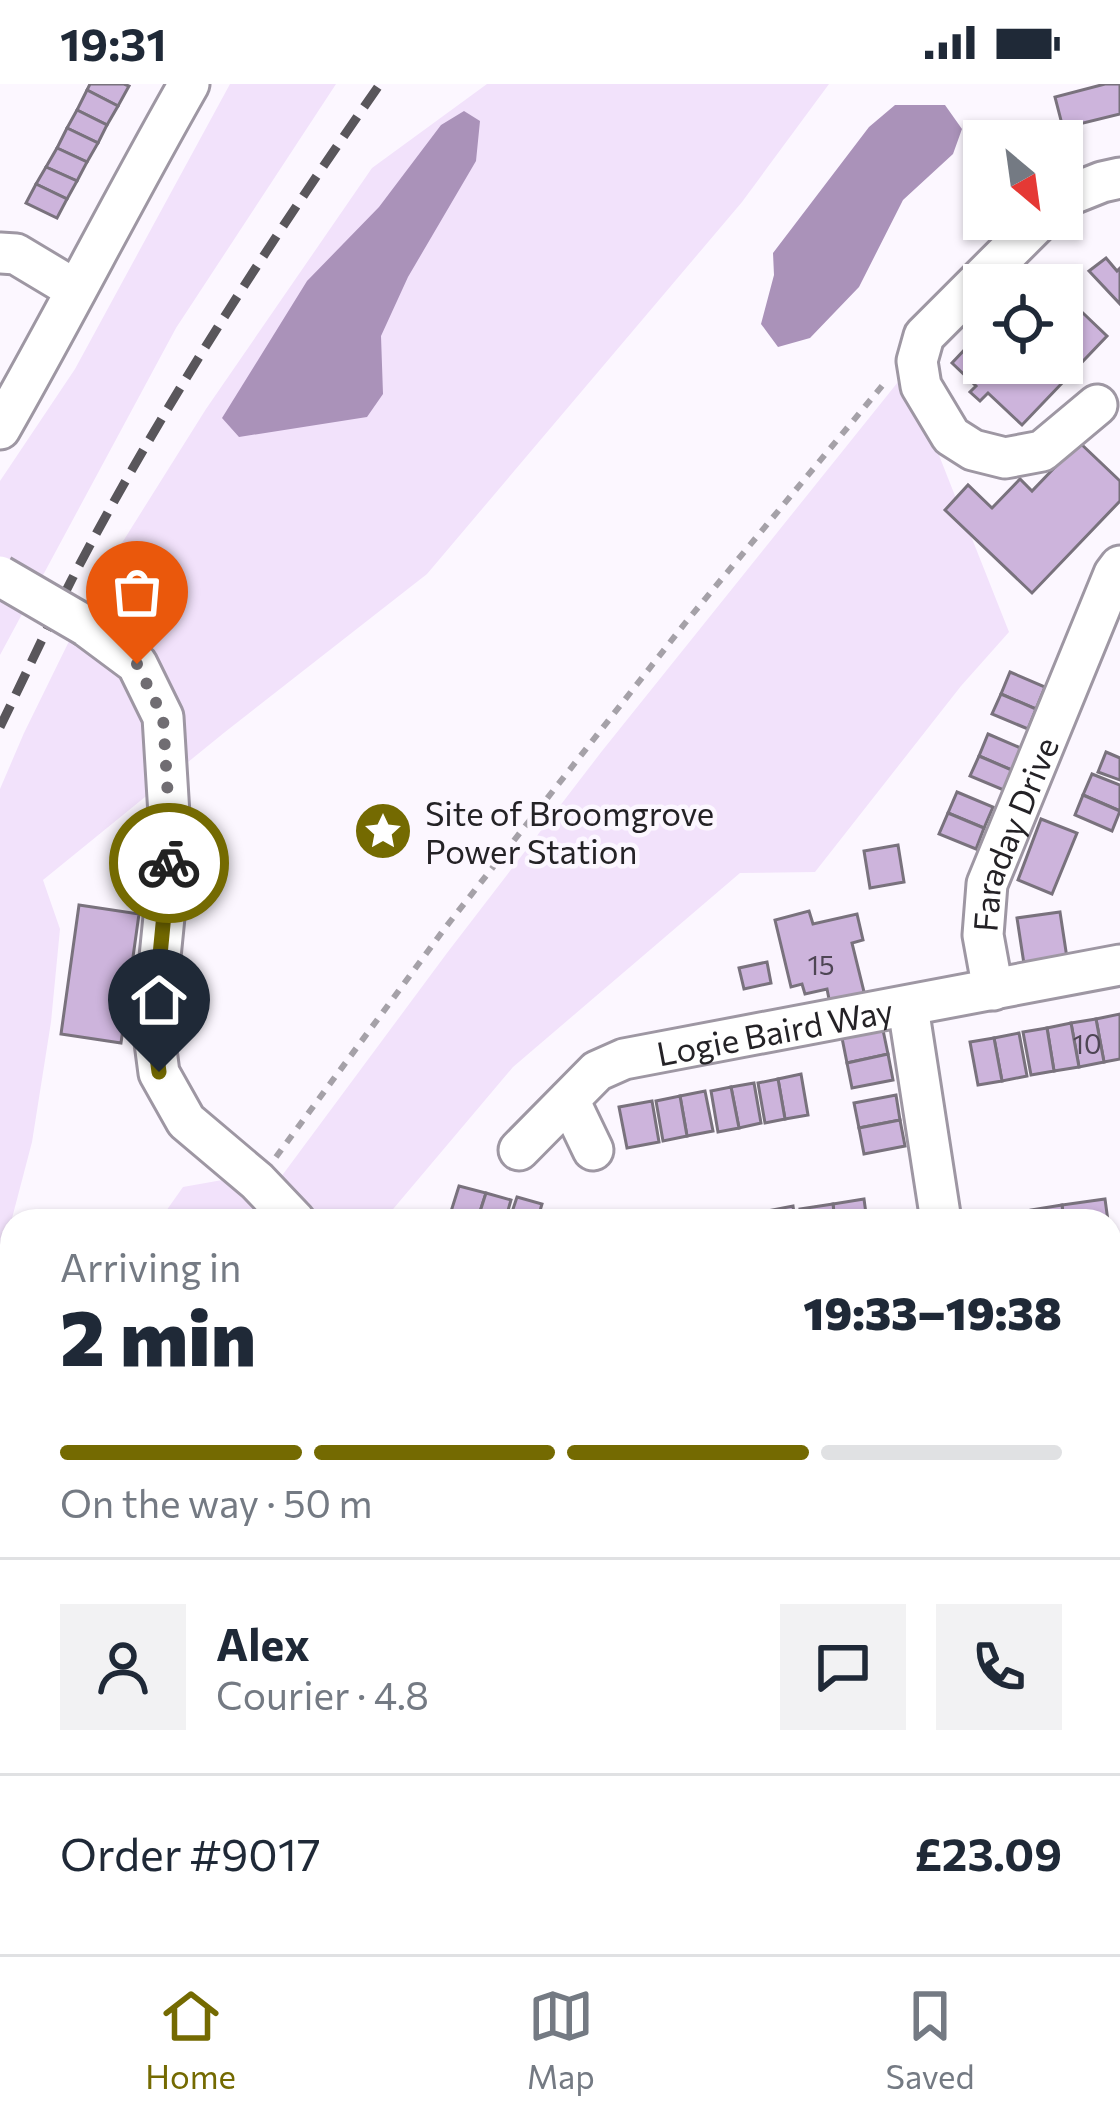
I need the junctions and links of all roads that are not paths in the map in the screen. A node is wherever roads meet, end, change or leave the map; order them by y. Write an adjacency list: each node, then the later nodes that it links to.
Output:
1 (189, 84): 6 (street)
2 (1120, 178): 3 (street)
3 (1083, 190)
4 (1020, 240): 7 (street)
5 (0, 253): 6 (street)
6 (76, 290): 8 (street)
7 (1097, 404)
8 (0, 429)
9 (1120, 566): 12 (street, Faraday Drive)
10 (0, 576): 17 (street, bridge)
11 (1120, 965): 12 (street, Faraday Drive)
12 (993, 990): 13 (street, Logie Baird Way)
13 (908, 1007): 14 (street, Logie Baird Way); 18 (street)
14 (569, 1100): 15 (street, Logie Baird Way); 16 (street)
15 (519, 1150)
16 (592, 1150)
17 (284, 1209)
18 (939, 1209)

